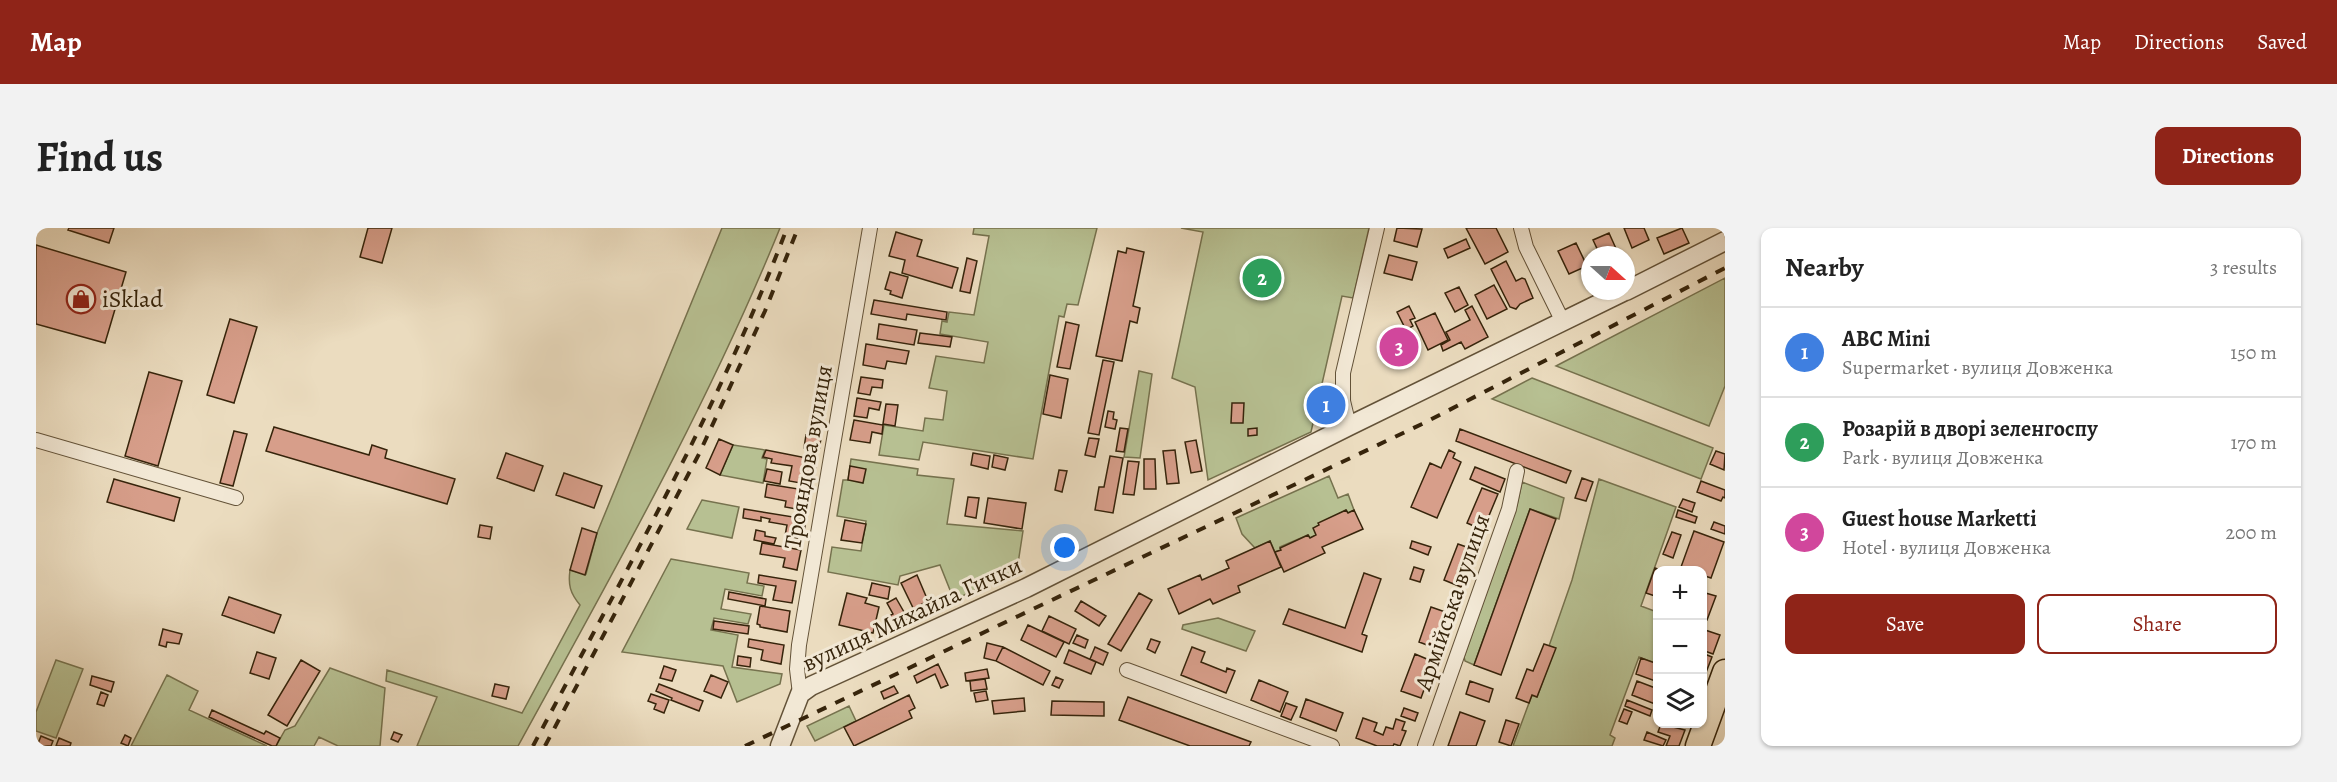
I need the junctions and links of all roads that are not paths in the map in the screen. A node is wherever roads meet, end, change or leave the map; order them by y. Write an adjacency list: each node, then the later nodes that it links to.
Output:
1 (870, 228): 14 (street, Трояндова вулиця)
2 (1377, 228): 8 (street)
3 (1521, 228): 7 (street)
4 (1725, 241): 5 (street, вулиця Михайла Гички)
5 (1635, 286)
6 (1608, 300): 7 (street, вулиця Михайла Гички)
7 (1563, 322): 8 (street, вулиця Михайла Гички)
8 (1349, 426): 14 (street, вулиця Михайла Гички)
9 (36, 440): 11 (street)
10 (1517, 471): 17 (street, Армійська вулиця)
11 (236, 498)
12 (1127, 670): 16 (street)
13 (1725, 672): 18 (highway)
14 (800, 694): 15 (street)
15 (780, 746)
16 (1332, 746)
17 (1425, 746)
18 (1698, 746)

